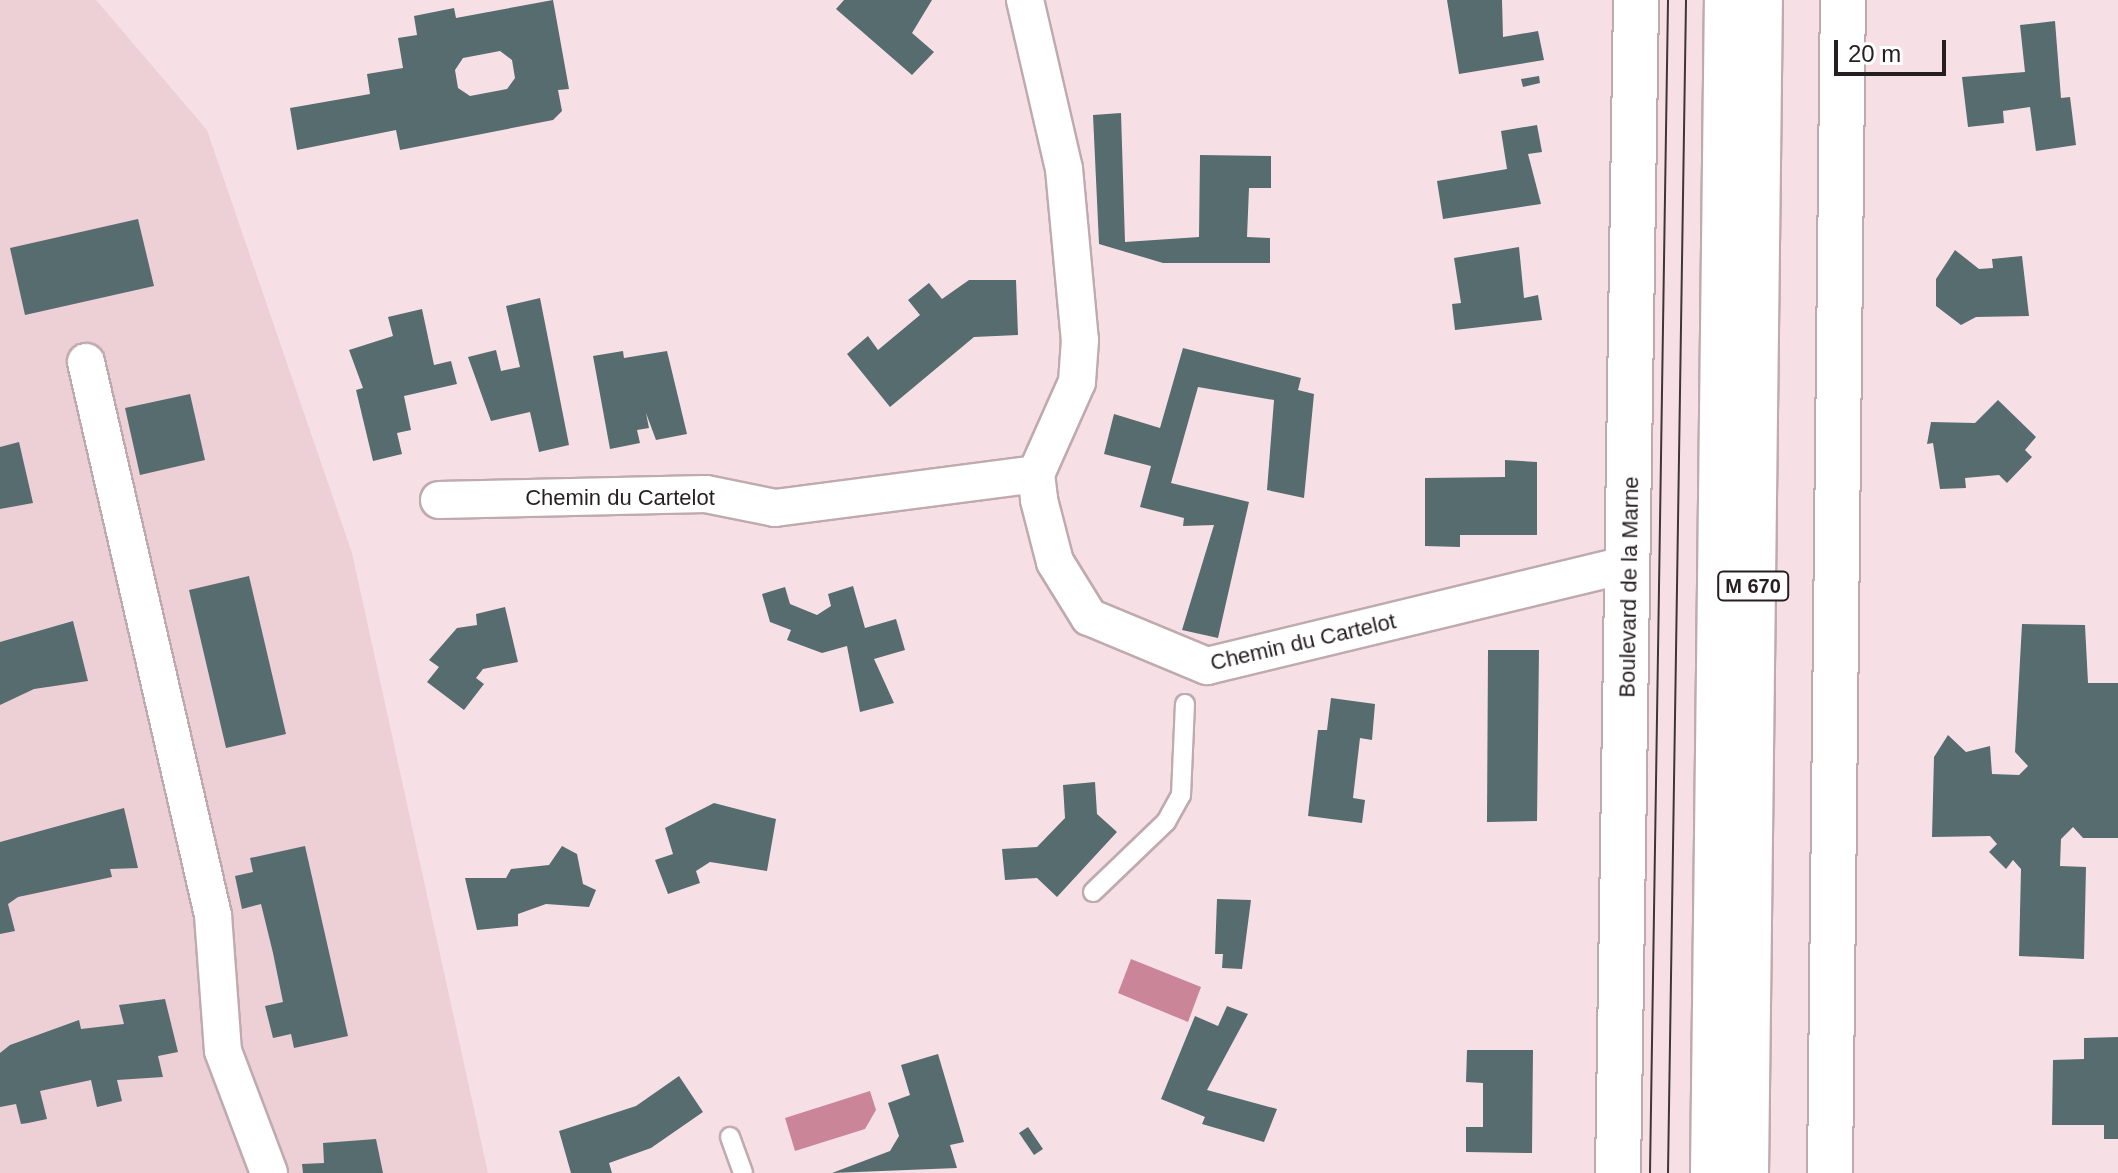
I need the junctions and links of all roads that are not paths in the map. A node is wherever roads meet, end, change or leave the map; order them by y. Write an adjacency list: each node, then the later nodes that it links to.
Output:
1 (1025, 0): 7 (street)
2 (1636, 0): 9 (street, Boulevard de la Marne)
3 (1727, 0): 16 (street, M 670)
4 (1760, 0): 17 (street, M 670)
5 (1843, 0): 18 (street)
6 (86, 362): 13 (street)
7 (1036, 474): 8 (street, Chemin du Cartelot); 9 (street, Chemin du Cartelot)
8 (439, 500)
9 (1629, 564): 15 (street, Boulevard de la Marne)
10 (1185, 704): 11 (lane)
11 (1093, 892)
12 (730, 1137): 14 (lane)
13 (269, 1173)
14 (743, 1173)
15 (1618, 1173)
16 (1713, 1173)
17 (1746, 1173)
18 (1830, 1173)

